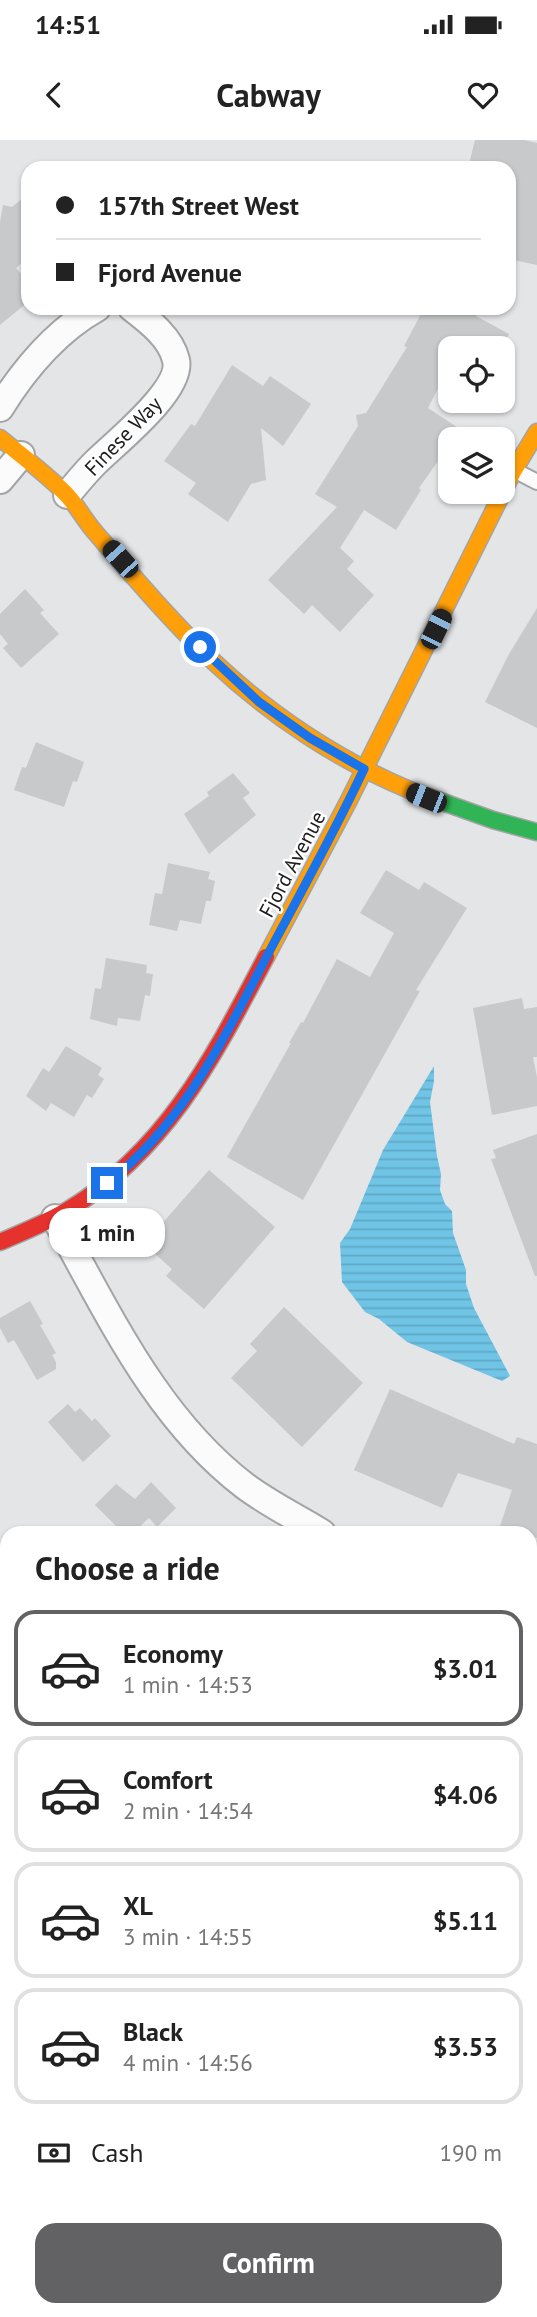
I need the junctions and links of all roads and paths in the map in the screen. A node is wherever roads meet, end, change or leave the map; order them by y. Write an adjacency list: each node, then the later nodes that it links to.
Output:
1 (87, 315): 3 (street)
2 (140, 315): 11 (street, Finese Way)
3 (0, 408)
4 (537, 432): 7 (street, Fjord Avenue)
5 (0, 438): 6 (street)
6 (21, 455): 9 (street); 11 (street)
7 (515, 468)
8 (515, 471): 10 (lane)
9 (0, 480)
10 (537, 482)
11 (67, 495): 13 (street)
12 (497, 504): 13 (street, Fjord Avenue)
13 (364, 769): 14 (street); 15 (street, Fjord Avenue)
14 (537, 832)
15 (55, 1218): 16 (street, Fjord Avenue); 17 (street)
16 (0, 1242)
17 (310, 1526)

